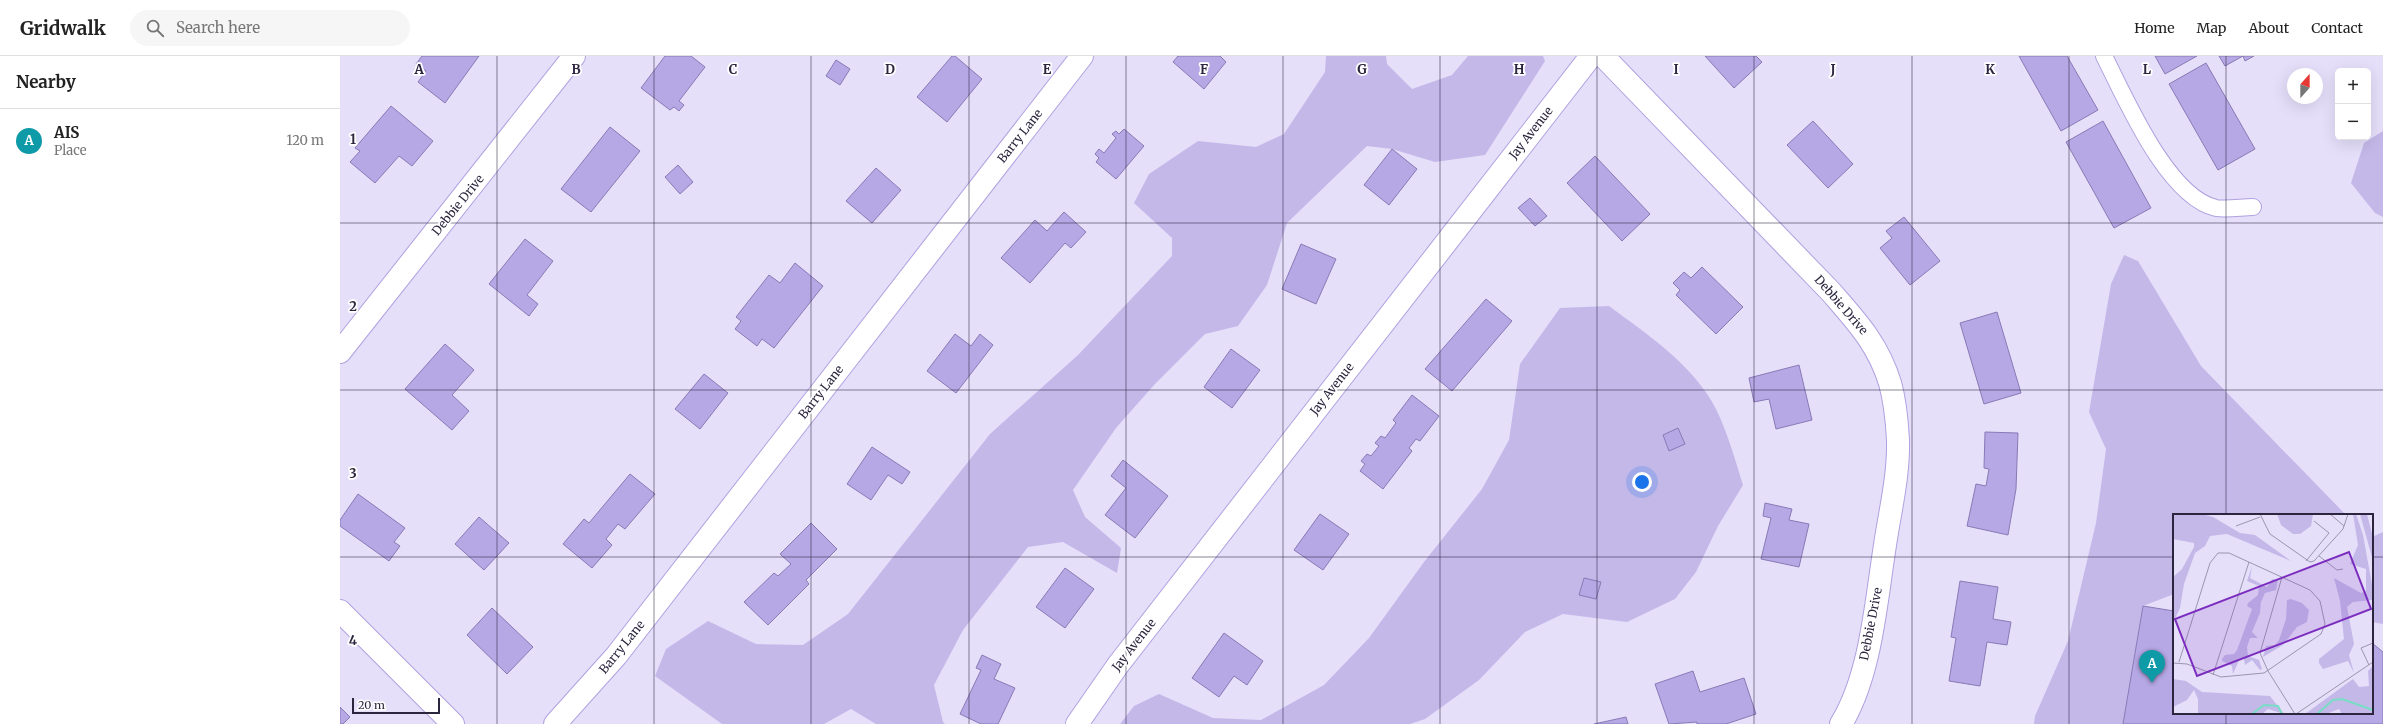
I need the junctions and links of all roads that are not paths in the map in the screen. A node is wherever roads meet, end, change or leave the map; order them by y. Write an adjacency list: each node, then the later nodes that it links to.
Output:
1 (574, 56): 7 (street, Debbie Drive)
2 (1082, 56): 10 (street, Barry Lane)
3 (1591, 56): 11 (street, Jay Avenue)
4 (1603, 56): 12 (street, Debbie Drive)
5 (2104, 56): 6 (lane)
6 (2253, 206)
7 (340, 352)
8 (340, 611): 9 (street)
9 (453, 724)
10 (555, 724)
11 (1077, 724)
12 (1841, 724)

